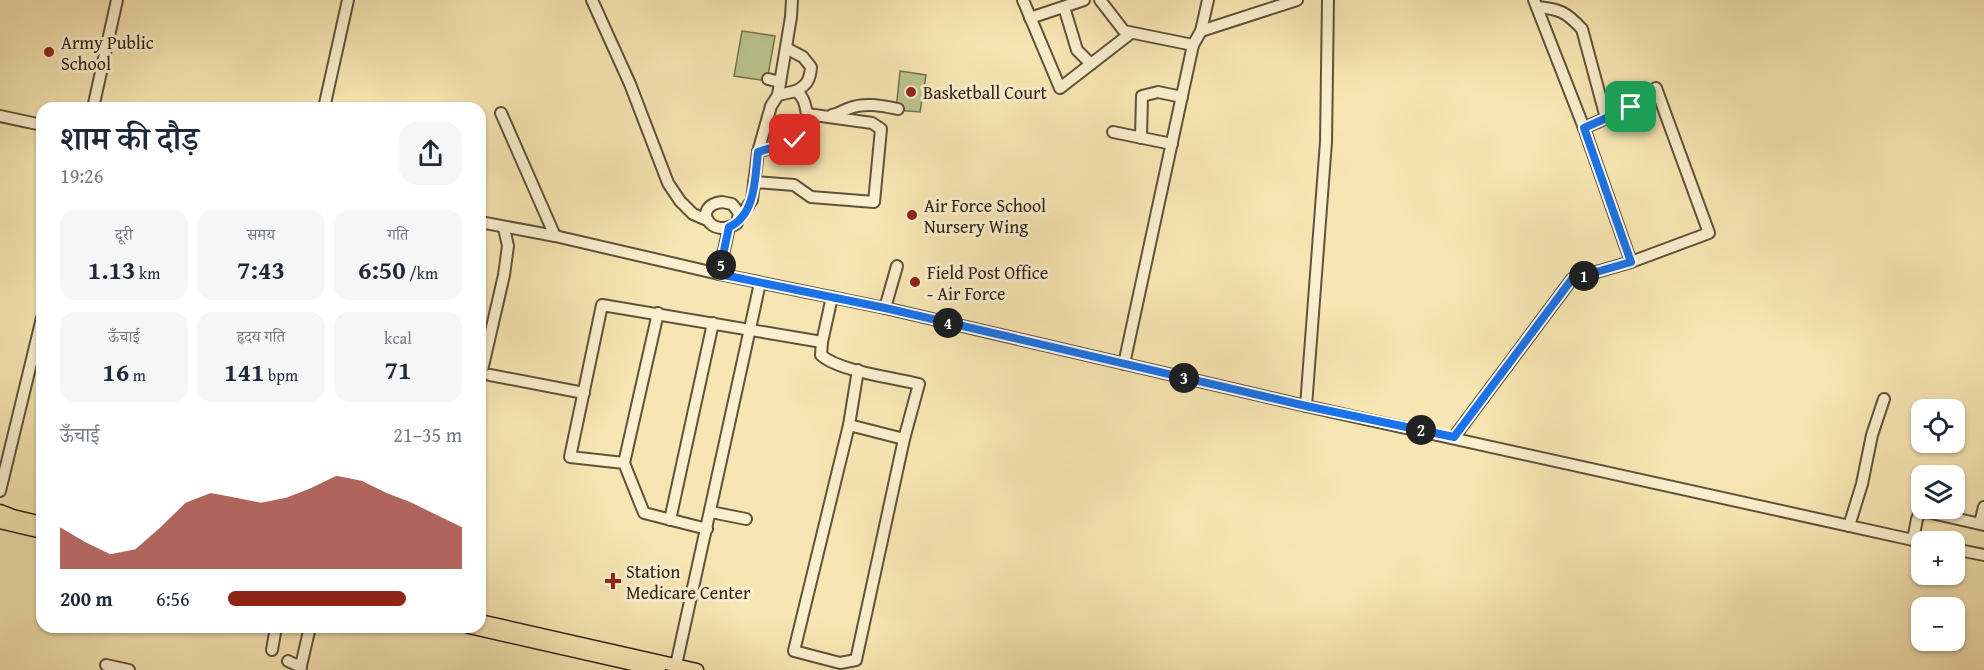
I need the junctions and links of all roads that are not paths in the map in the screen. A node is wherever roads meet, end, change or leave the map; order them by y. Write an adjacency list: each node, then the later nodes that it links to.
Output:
1 (117, 0): 24 (street)
2 (348, 0): 25 (street)
3 (592, 0): 41 (street)
4 (792, 0): 17 (street)
5 (1023, 0): 13 (street)
6 (1084, 0): 12 (street)
7 (1100, 0): 15 (street)
8 (1208, 0): 14 (street)
9 (1297, 0): 14 (street)
10 (1328, 0): 64 (street)
11 (1535, 4): 32 (street); 35 (street)
12 (1064, 7): 13 (street); 18 (street)
13 (1030, 18): 18 (street)
14 (1201, 31): 16 (street)
15 (1131, 33): 16 (street); 18 (street)
16 (1193, 45): 23 (street)
17 (786, 48): 20 (street); 21 (street)
18 (1091, 64)
19 (768, 79): 20 (street)
20 (780, 82): 22 (street)
21 (796, 91): 22 (street); 31 (street)
22 (778, 94): 39 (street)
23 (1182, 97): 37 (street); 38 (street)
24 (94, 102)
25 (325, 102)
26 (862, 105): 27 (street); 30 (street); 33 (street)
27 (898, 108)
28 (501, 113): 46 (street)
29 (0, 116): 34 (street)
30 (826, 116): 31 (street); 33 (street)
31 (806, 118): 39 (street)
32 (1606, 118): 35 (street); 47 (street)
33 (867, 122): 40 (street)
34 (36, 124)
35 (1584, 128): 47 (street)
36 (1113, 132): 37 (street)
37 (1142, 138): 38 (street)
38 (1172, 144): 58 (street)
39 (758, 152): 40 (street)
40 (754, 182): 42 (street)
41 (707, 220): 42 (street); 44 (street)
42 (738, 220): 44 (street)
43 (486, 224): 45 (street)
44 (729, 227): 49 (street)
45 (504, 228): 46 (street); 60 (street)
46 (555, 236): 49 (street)
47 (1631, 262): 66 (street)
48 (897, 266): 52 (street)
49 (719, 274): 50 (street)
50 (760, 283): 51 (street); 55 (street)
51 (832, 297): 52 (street); 56 (street)
52 (885, 308): 58 (street)
53 (658, 313): 54 (street); 62 (street); 68 (street)
54 (712, 323): 55 (street); 74 (street)
55 (749, 329): 56 (street); 72 (street)
56 (822, 342): 59 (street)
57 (36, 343): 69 (street)
58 (1124, 364): 64 (street)
59 (858, 370): 65 (street); 67 (street)
60 (486, 372)
61 (486, 377): 62 (street)
62 (584, 393): 68 (street)
63 (1884, 399): 78 (street)
64 (1306, 406): 66 (street)
65 (849, 425): 67 (street); 67 (street)
66 (1454, 437): 78 (street)
67 (904, 439)
68 (624, 463): 74 (street)
69 (0, 491)
70 (1984, 507): 77 (street)
71 (0, 511): 76 (main road)
72 (711, 512): 73 (street); 79 (street)
73 (746, 519)
74 (670, 520): 79 (street)
75 (0, 522): 80 (main road)
76 (36, 522)
77 (1982, 524): 81 (street)
78 (1849, 526): 82 (street)
79 (707, 529): 92 (street)
80 (36, 531)
81 (1917, 531)
82 (1911, 540)
83 (1965, 551): 84 (street)
84 (1984, 555)
85 (486, 622): 92 (main road)
86 (486, 631): 93 (main road)
87 (275, 633): 89 (street)
88 (309, 633): 94 (street)
89 (272, 650)
90 (288, 661): 94 (street)
91 (106, 665): 95 (street)
92 (676, 665): 97 (main road)
93 (630, 667): 96 (main road)
94 (301, 668)
95 (129, 670)
96 (659, 670)
97 (698, 670)

